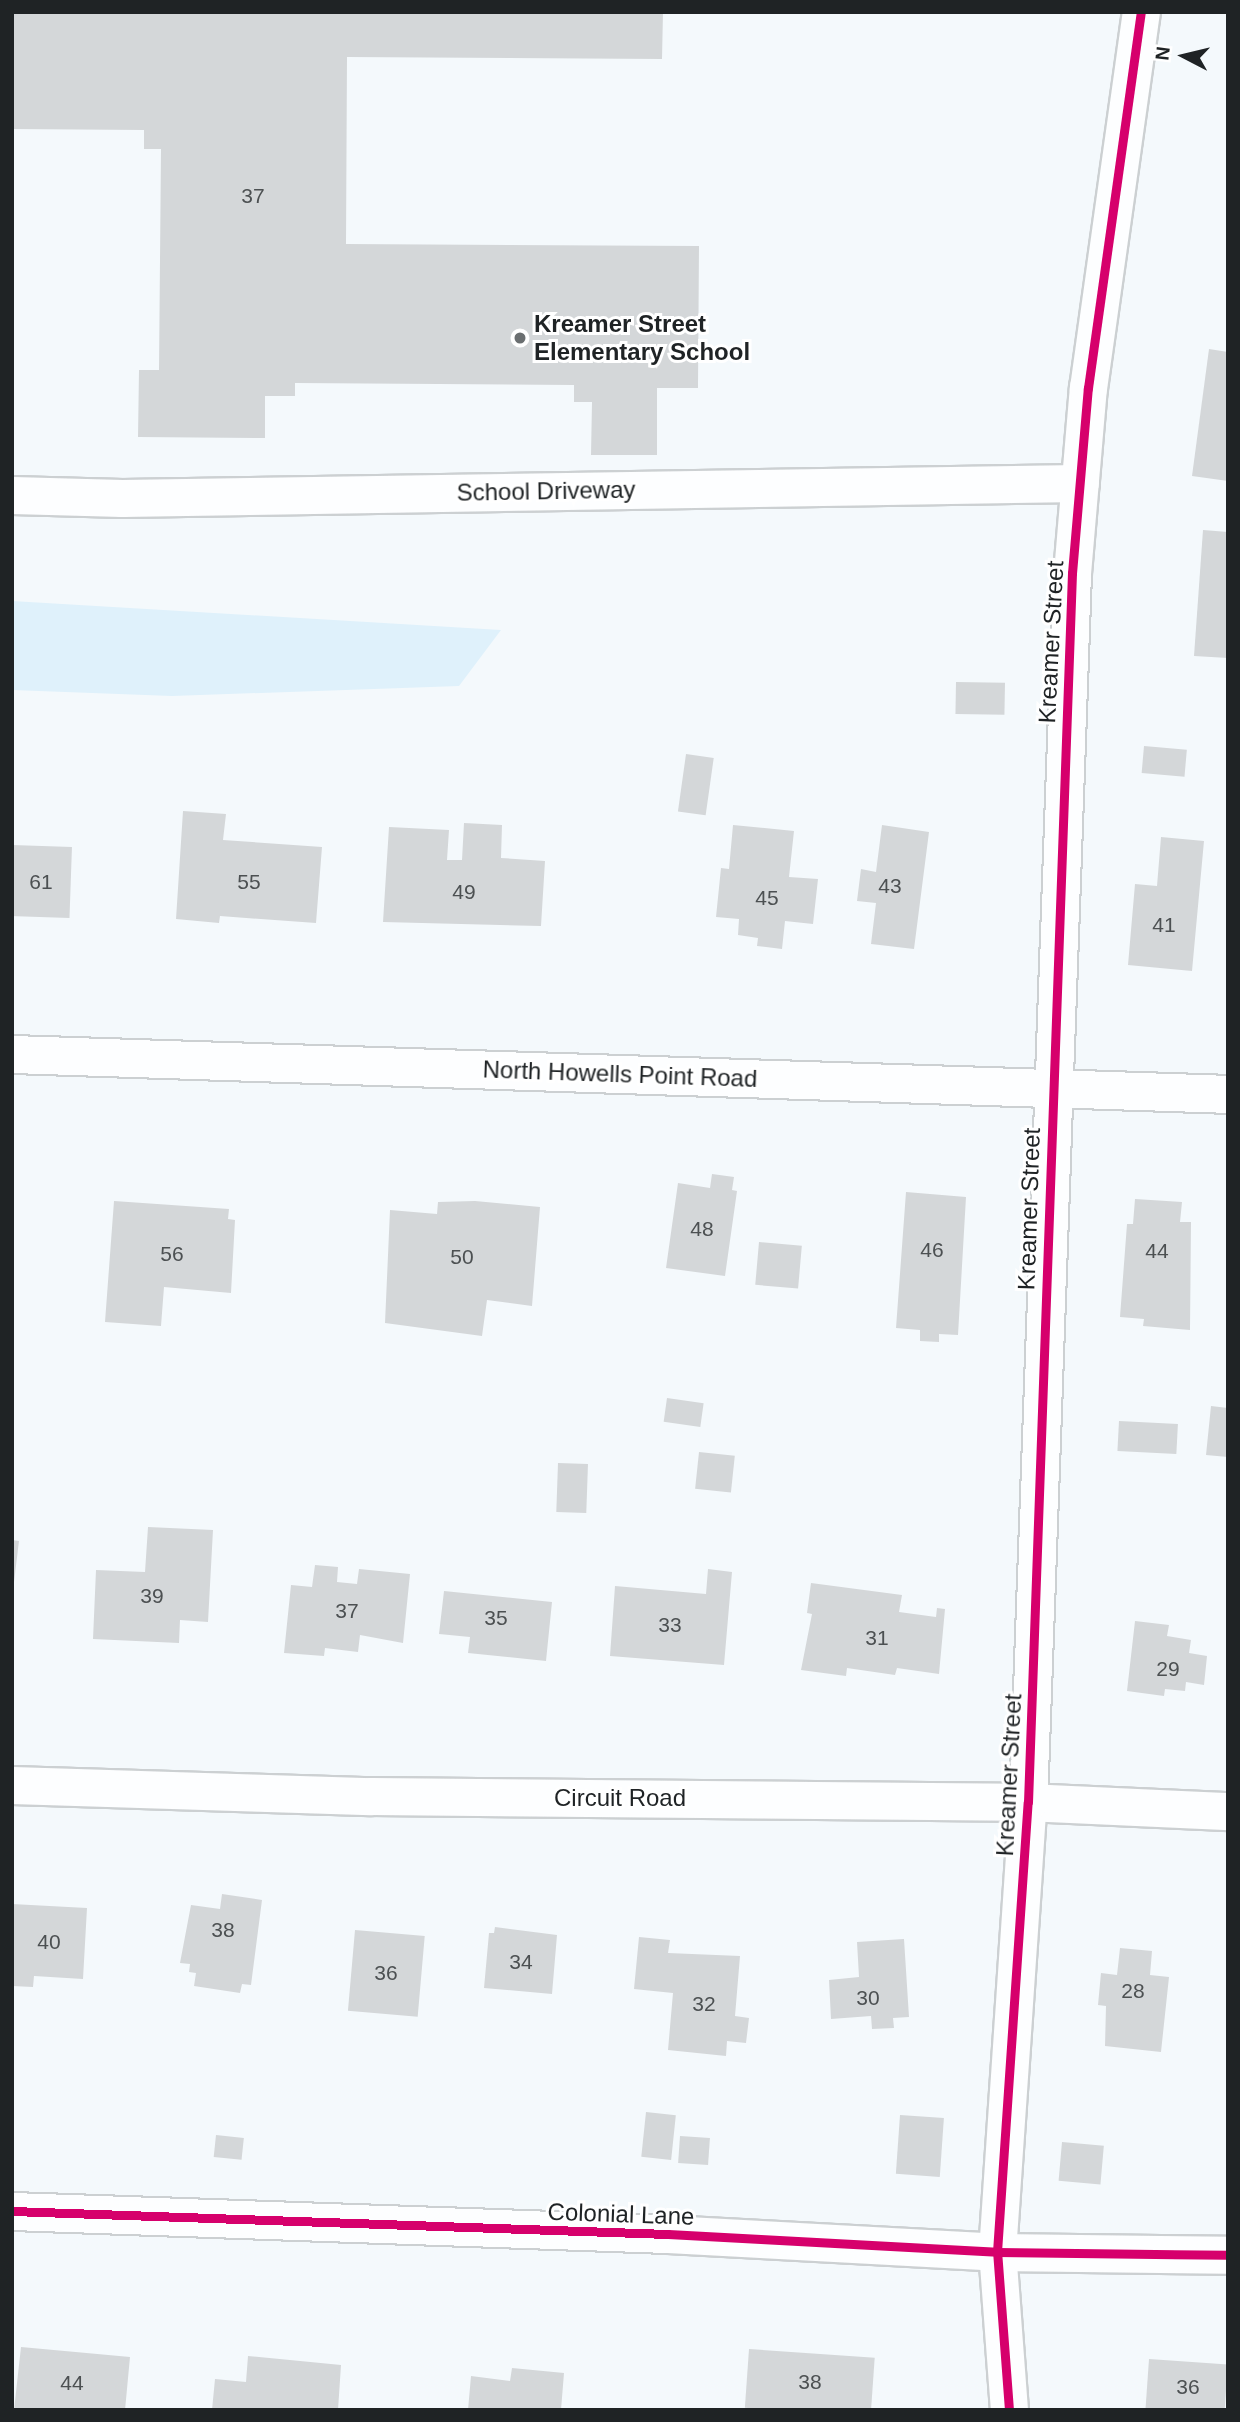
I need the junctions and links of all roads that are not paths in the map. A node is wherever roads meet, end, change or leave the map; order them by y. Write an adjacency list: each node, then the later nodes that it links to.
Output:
1 (1141, 12): 2 (street, Kreamer Street)
2 (1080, 483): 3 (street, School Driveway); 5 (street, Kreamer Street)
3 (12, 495)
4 (12, 1054): 5 (street, North Howells Point Road)
5 (1052, 1085): 6 (street, North Howells Point Road); 8 (street, Kreamer Street)
6 (1228, 1094)
7 (12, 1785): 8 (street, Circuit Road)
8 (1028, 1802): 9 (street, Circuit Road); 11 (street, Kreamer Street)
9 (1228, 1811)
10 (12, 2211): 11 (street, Colonial Lane)
11 (997, 2252): 12 (street, Colonial Lane); 13 (street, Kreamer Street)
12 (1228, 2255)
13 (1009, 2410)

